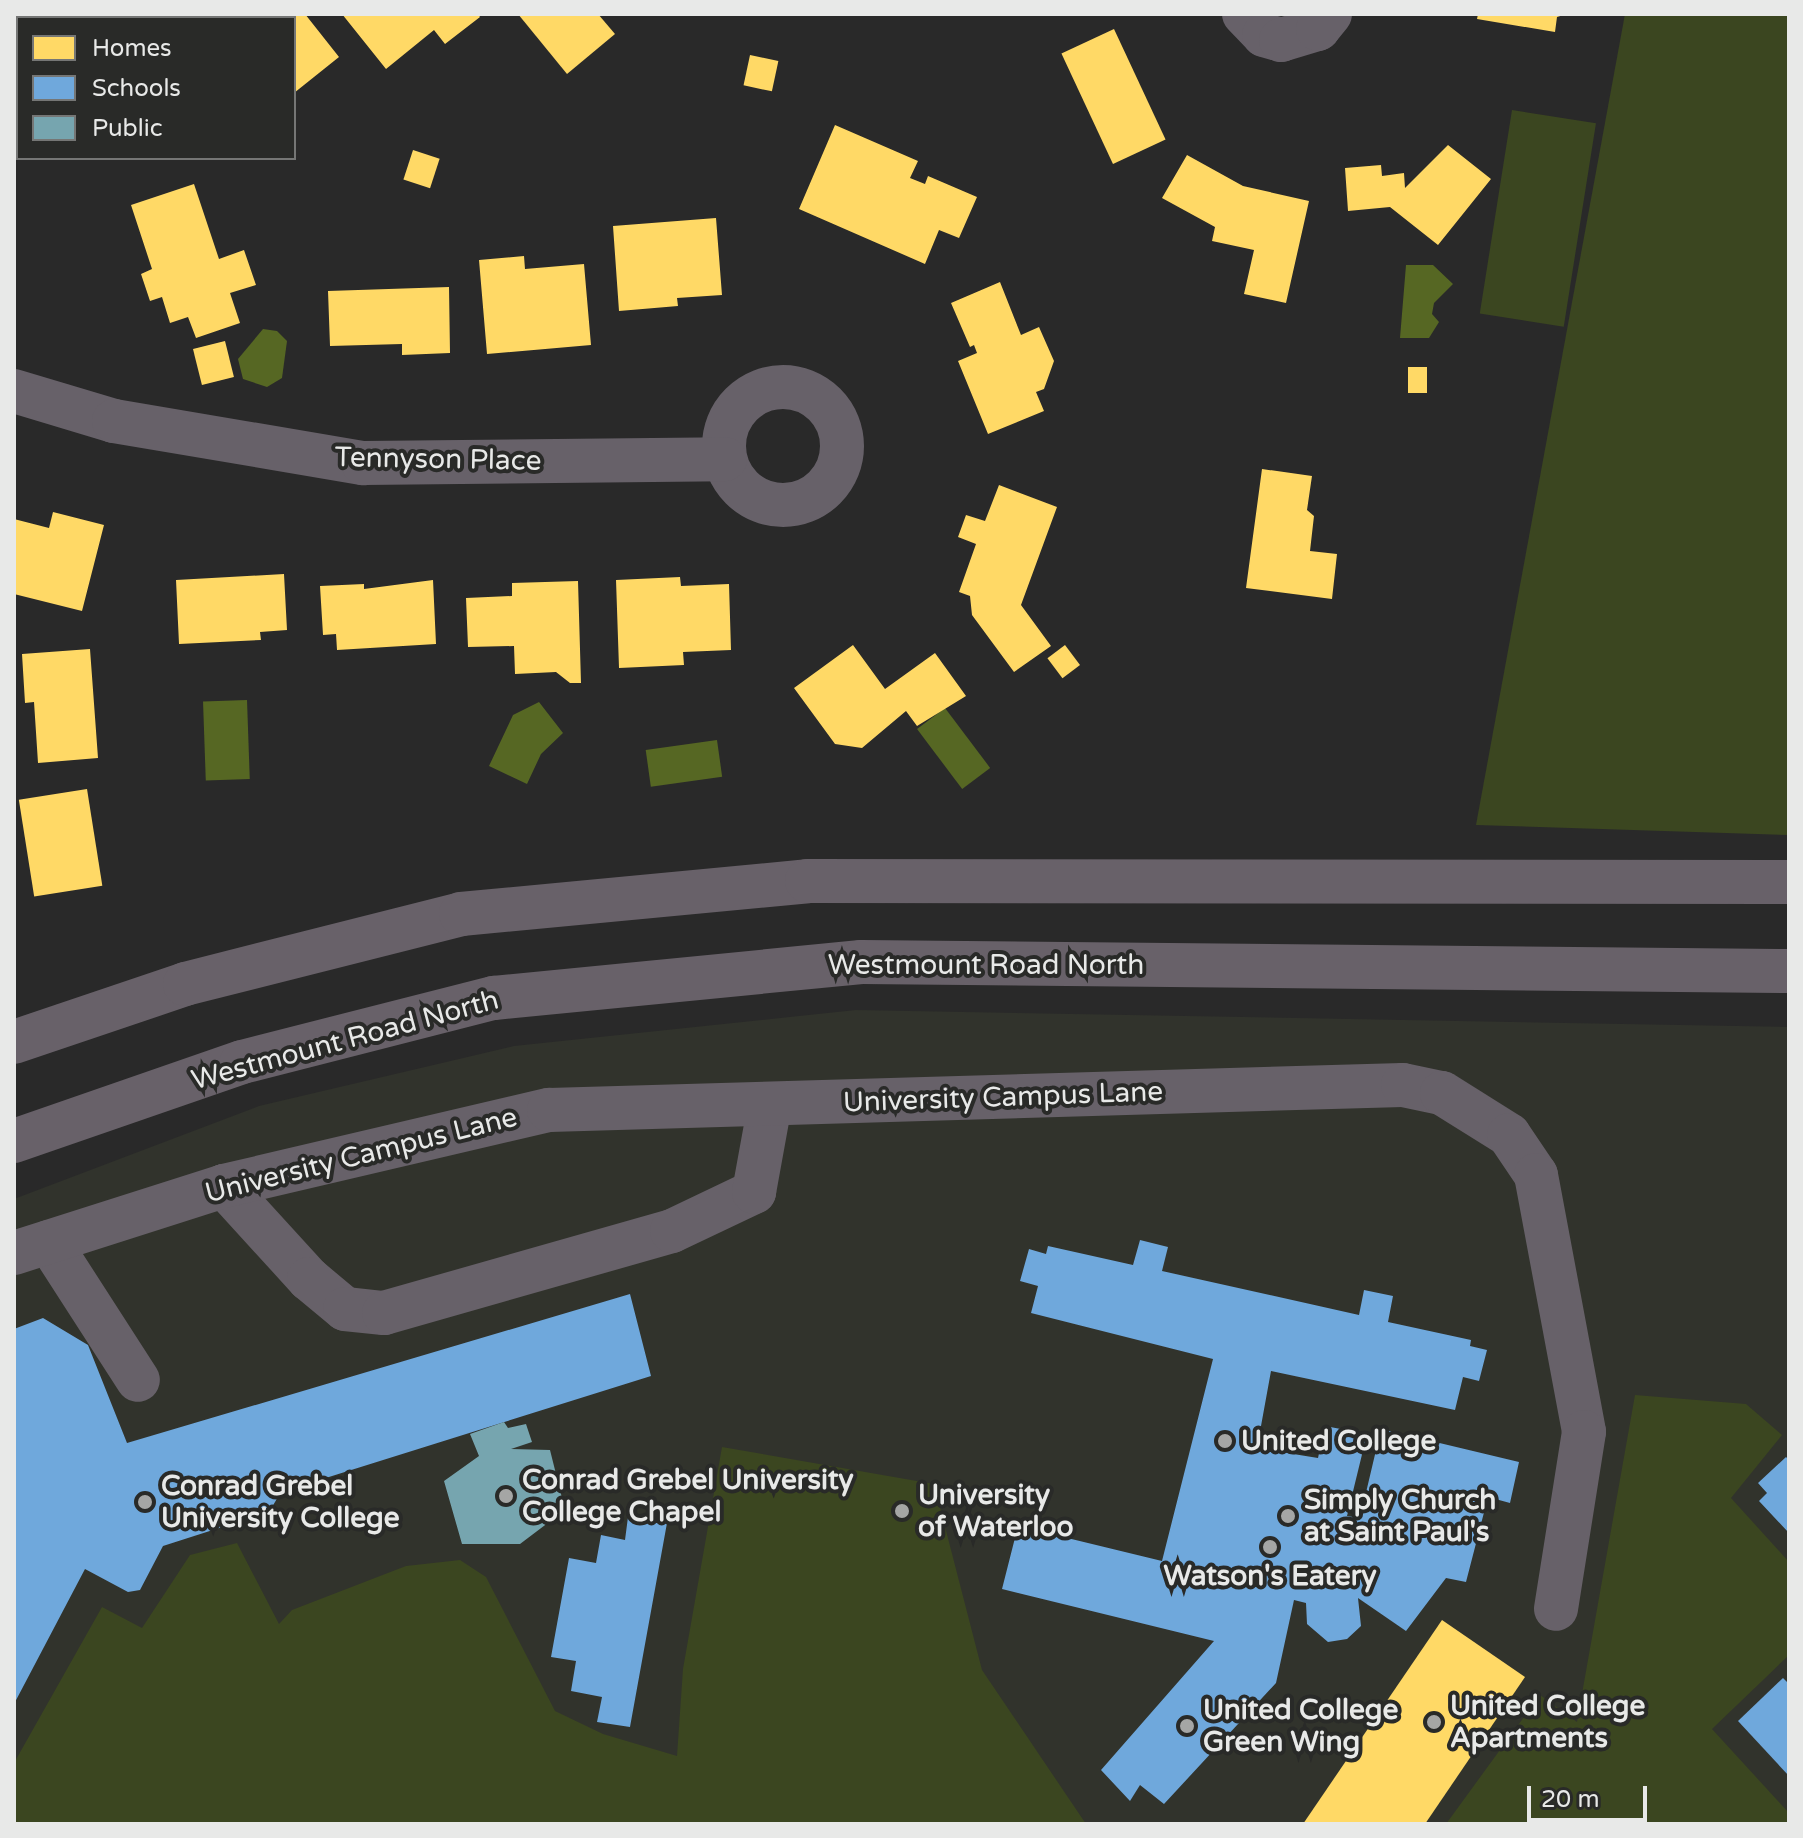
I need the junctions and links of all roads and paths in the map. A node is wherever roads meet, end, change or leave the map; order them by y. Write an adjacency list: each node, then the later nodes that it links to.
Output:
1 (1244, 14): 2 (street)
2 (1330, 14)
3 (14, 391): 4 (street, Tennyson Place)
4 (725, 459)
5 (1789, 882): 7 (main road)
6 (1789, 971): 9 (main road, Westmount Road North)
7 (14, 1042)
8 (770, 1104): 10 (street, University Campus Lane); 10 (street); 13 (street, University Campus Lane)
9 (14, 1141)
10 (224, 1186): 11 (street, University Campus Lane)
11 (32, 1247): 12 (street)
12 (138, 1380)
13 (1556, 1609)

